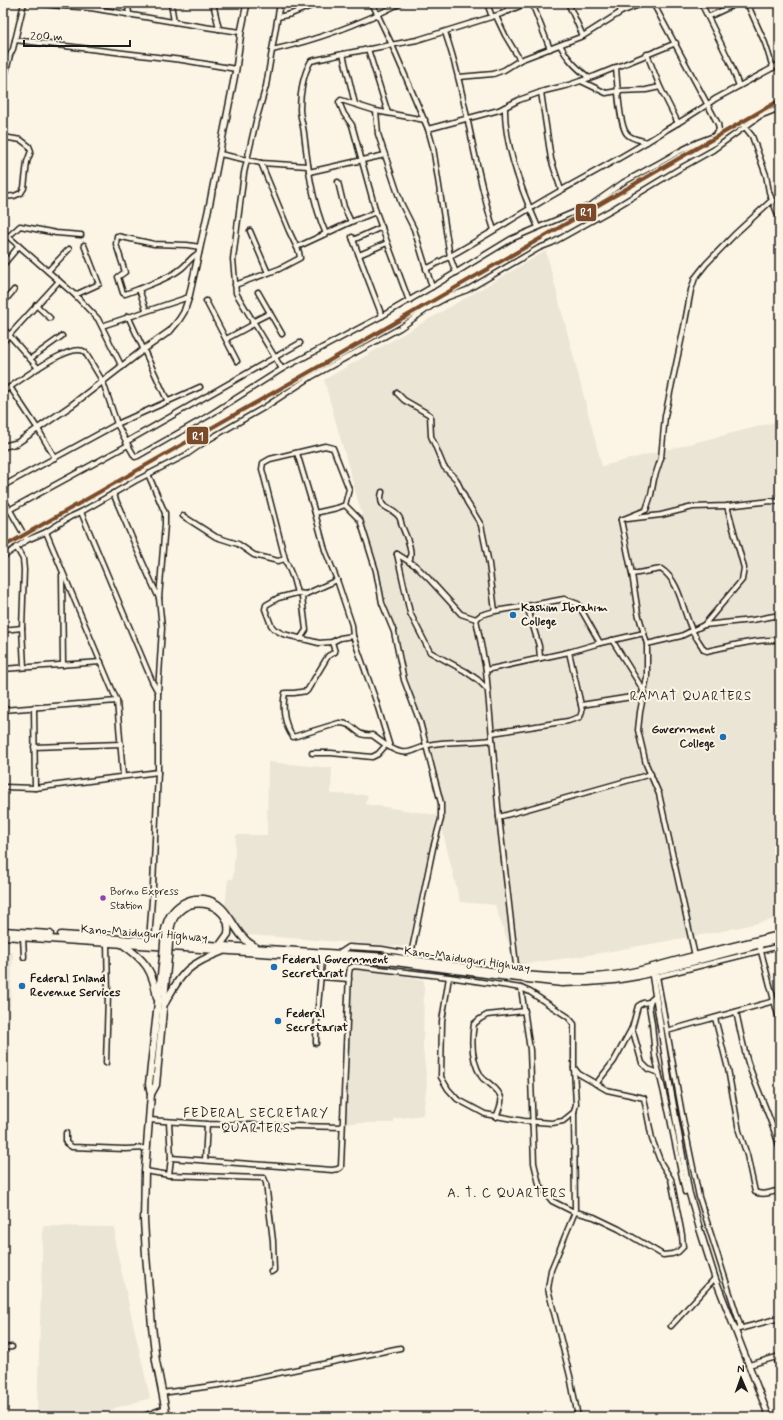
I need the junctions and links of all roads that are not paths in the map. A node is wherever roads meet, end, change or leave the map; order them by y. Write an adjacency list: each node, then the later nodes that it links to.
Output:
1 (24, 3): 36 (street)
2 (39, 3): 23 (street)
3 (94, 3): 23 (street)
4 (128, 3): 26 (street)
5 (171, 3): 31 (street)
6 (213, 3): 32 (street)
7 (247, 3): 33 (street)
8 (280, 3): 29 (street)
9 (372, 3): 27 (street)
10 (401, 3): 27 (street)
11 (487, 3): 28 (street)
12 (506, 3): 24 (street)
13 (527, 3): 24 (street)
14 (532, 3): 41 (street)
15 (568, 3): 35 (street)
16 (618, 3): 25 (street)
17 (644, 3): 25 (street)
18 (653, 3): 37 (street)
19 (701, 3): 30 (street)
20 (738, 3): 30 (street)
21 (747, 3): 48 (street)
22 (317, 4): 29 (street)
23 (95, 9): 26 (street)
24 (509, 11): 28 (street)
25 (621, 12): 35 (street)
26 (129, 15): 31 (street)
27 (377, 15): 38 (street); 42 (street)
28 (494, 16): 34 (street); 45 (street)
29 (278, 17): 42 (street)
30 (708, 17): 54 (street)
31 (174, 22): 32 (street)
32 (219, 29): 33 (street)
33 (241, 32): 49 (street)
34 (445, 32): 38 (street); 50 (street)
35 (583, 36): 39 (street)
36 (15, 40): 49 (street); 53 (street)
37 (676, 43): 44 (street); 59 (street)
38 (392, 45): 40 (street); 65 (street)
39 (560, 45): 41 (street); 51 (street)
40 (368, 49): 43 (street); 63 (street)
41 (550, 49): 45 (street)
42 (272, 50): 73 (street)
43 (343, 54): 58 (street); 76 (street)
44 (648, 54): 47 (street); 55 (street)
45 (520, 60): 50 (street)
46 (780, 64): 48 (street)
47 (616, 67): 51 (street); 56 (street)
48 (773, 68): 54 (street)
49 (236, 69): 71 (street)
50 (459, 77): 64 (street)
51 (589, 78): 52 (street)
52 (580, 81): 56 (street); 57 (street)
53 (3, 84)
54 (739, 86): 59 (street)
55 (660, 87): 56 (street); 66 (street)
56 (618, 91): 70 (street)
57 (541, 92): 60 (street); 79 (street)
58 (355, 104): 62 (street); 74 (street)
59 (708, 105): 66 (street); 87 (street)
60 (505, 107): 64 (street); 82 (street)
61 (780, 108): 67 (street)
62 (376, 111): 63 (street); 72 (street)
63 (388, 113): 65 (street)
64 (466, 119): 68 (street); 88 (street)
65 (425, 120): 68 (street)
66 (678, 123): 70 (street)
67 (744, 126): 81 (street); 152 (street)
68 (428, 129): 101 (street)
69 (3, 137): 80 (street)
70 (647, 142): 79 (street)
71 (220, 154): 73 (street); 99 (street)
72 (385, 155): 74 (street); 103 (street)
73 (248, 160): 75 (street); 108 (street)
74 (361, 160): 77 (street); 83 (street)
75 (261, 163): 76 (street); 97 (street)
76 (308, 166): 77 (street)
77 (309, 172): 91 (street)
78 (338, 182): 85 (street)
79 (561, 190): 82 (street)
80 (3, 196)
81 (772, 200): 84 (street); 165 (street)
82 (530, 208): 87 (street); 88 (street)
83 (376, 212): 85 (street); 86 (street)
84 (780, 220)
85 (350, 222): 91 (street)
86 (382, 227): 94 (street); 100 (street)
87 (538, 227): 106 (street)
88 (494, 230): 101 (street)
89 (250, 231): 105 (street)
90 (3, 232): 93 (street)
91 (326, 234): 97 (street)
92 (80, 235): 93 (street)
93 (8, 237): 96 (street)
94 (387, 243): 100 (street); 116 (street)
95 (84, 245): 113 (street)
96 (19, 246): 102 (street); 104 (street)
97 (297, 247): 105 (street)
98 (69, 249): 104 (street)
99 (199, 250): 110 (street); 110 (street); 114 (street)
100 (359, 255): 122 (street)
101 (450, 257): 103 (street); 106 (street)
102 (3, 265)
103 (426, 269): 109 (street)
104 (48, 271): 107 (street)
105 (268, 273): 108 (street)
106 (456, 273): 109 (street)
107 (59, 281): 113 (street); 118 (street)
108 (234, 285): 124 (street)
109 (432, 287): 116 (street)
110 (139, 289): 119 (street)
111 (14, 290): 117 (street)
112 (258, 292): 120 (street)
113 (74, 295): 125 (street)
114 (189, 297): 119 (street); 133 (street)
115 (206, 301): 130 (street)
116 (409, 301): 122 (street)
117 (3, 303)
118 (36, 305): 123 (street); 128 (street)
119 (146, 310): 121 (street)
120 (270, 313): 124 (street); 127 (street)
121 (128, 316): 125 (street); 133 (street)
122 (382, 316): 139 (street)
123 (50, 318)
124 (253, 323): 130 (street); 134 (street)
125 (102, 326): 137 (street)
126 (3, 328): 128 (street)
127 (282, 334)
128 (10, 335): 131 (street); 135 (street)
129 (62, 336): 135 (street)
130 (226, 339): 136 (street)
131 (3, 342)
132 (300, 343): 134 (street)
133 (144, 350): 137 (street); 145 (street)
134 (275, 357): 139 (street); 148 (street)
135 (30, 359): 138 (street)
136 (237, 361)
137 (122, 367): 140 (street)
138 (38, 368): 140 (street); 141 (street)
139 (282, 369): 148 (street)
140 (103, 382): 146 (street); 147 (street)
141 (10, 387): 143 (street); 147 (street)
142 (200, 387): 145 (street)
143 (3, 392)
144 (397, 393): 179 (street)
145 (168, 402): 146 (street)
146 (117, 424): 148 (street); 151 (street)
147 (38, 429): 149 (street); 151 (street)
148 (127, 444): 160 (street)
149 (3, 448)
150 (297, 453): 158 (street); 163 (street); 170 (street)
151 (55, 458): 153 (street)
152 (148, 474): 155 (street); 177 (street)
153 (3, 486)
154 (382, 492): 171 (street)
155 (113, 493): 162 (street); 177 (street)
156 (3, 498): 160 (street)
157 (780, 502): 159 (street)
158 (344, 505): 163 (street); 212 (street)
159 (727, 506): 165 (street); 182 (street)
160 (9, 509): 161 (street); 167 (street)
161 (3, 510)
162 (81, 512): 166 (street); 202 (street)
163 (316, 513): 174 (street)
164 (183, 516): 170 (street)
165 (621, 520): 173 (street)
166 (46, 532): 167 (street); 172 (street)
167 (27, 540): 168 (street)
168 (16, 547): 169 (street); 183 (street)
169 (3, 557)
170 (285, 559): 175 (street)
171 (409, 562): 181 (street); 201 (street)
172 (62, 573): 196 (street); 197 (street)
173 (632, 574): 185 (street); 186 (street)
174 (337, 580): 176 (street); 187 (street)
175 (297, 593): 176 (street); 188 (street)
176 (306, 594): 188 (street)
177 (159, 598): 202 (street)
178 (527, 606): 179 (street); 192 (street); 195 (street)
179 (495, 611): 181 (street)
180 (780, 615): 182 (street)
181 (476, 619): 200 (street)
182 (704, 625): 185 (street)
183 (22, 628): 184 (street); 198 (street)
184 (3, 630)
185 (692, 631): 190 (street); 193 (street)
186 (644, 633): 189 (street); 193 (street)
187 (353, 636): 191 (street); 211 (street)
188 (300, 639): 191 (street)
189 (612, 640): 192 (street); 203 (street)
190 (780, 640)
191 (332, 642): 211 (street)
192 (600, 643): 194 (street)
193 (647, 644): 203 (street)
194 (569, 652): 195 (street); 205 (street)
195 (540, 658): 200 (street)
196 (101, 662): 197 (street); 204 (street)
197 (63, 666): 198 (street)
198 (24, 667): 199 (street)
199 (3, 669)
200 (486, 670): 201 (street)
201 (487, 689): 208 (street)
202 (158, 692): 215 (street)
203 (644, 695): 205 (street); 216 (street)
204 (118, 701): 206 (street); 210 (street)
205 (581, 705): 208 (street)
206 (34, 707): 207 (street); 213 (street)
207 (3, 710)
208 (492, 733): 209 (street)
209 (492, 740): 212 (street); 220 (street)
210 (121, 744): 213 (street); 217 (street)
211 (388, 746): 212 (street); 214 (street)
212 (427, 746): 236 (street)
213 (34, 747): 219 (street)
214 (312, 753)
215 (158, 772): 217 (street); 227 (street)
216 (651, 774): 220 (street); 237 (street)
217 (123, 776): 219 (street)
218 (3, 787): 219 (street)
219 (35, 788)
220 (499, 818): 239 (street)
221 (168, 930): 230 (highway); 232 (highway); 248 (highway, bridge)
222 (3, 931): 227 (highway, Kano-Maiduguri Highway)
223 (780, 934): 237 (highway, Kano-Maiduguri Highway)
224 (3, 936): 225 (highway, Kano-Maiduguri Highway)
225 (23, 937): 228 (highway, Kano-Maiduguri Highway); 238 (street)
226 (780, 939): 233 (highway, Kano-Maiduguri Highway)
227 (149, 940): 230 (highway, Kano-Maiduguri Highway)
228 (106, 943): 229 (highway, Kano-Maiduguri Highway); 256 (street)
229 (121, 944): 234 (highway, Kano-Maiduguri Highway); 248 (highway)
230 (220, 945): 232 (highway, Kano-Maiduguri Highway)
231 (780, 946): 233 (street)
232 (255, 947): 235 (highway, Kano-Maiduguri Highway)
233 (760, 948): 240 (highway, Kano-Maiduguri Highway); 246 (street)
234 (225, 951): 235 (highway, Kano-Maiduguri Highway); 248 (highway)
235 (322, 954): 236 (highway, Kano-Maiduguri Highway); 240 (highway, Kano-Maiduguri Highway); 241 (street)
236 (410, 956): 239 (highway, Kano-Maiduguri Highway)
237 (695, 956): 239 (highway, Kano-Maiduguri Highway)
238 (24, 957)
239 (517, 974)
240 (654, 975): 245 (street); 254 (street)
241 (322, 977): 243 (street); 255 (street)
242 (449, 977): 243 (street); 244 (street); 261 (street)
243 (349, 979): 266 (street)
244 (521, 988): 249 (street); 257 (street)
245 (656, 996): 247 (street); 278 (street)
246 (774, 1001): 250 (street); 252 (street)
247 (649, 1002): 253 (street); 258 (street)
248 (161, 1007): 262 (highway)
249 (525, 1010): 261 (street); 264 (street)
250 (736, 1012): 251 (street); 269 (street)
251 (716, 1018): 254 (street); 274 (street)
252 (780, 1023)
253 (632, 1028): 258 (street); 259 (street)
254 (667, 1031): 281 (street)
255 (316, 1043)
256 (106, 1063)
257 (574, 1068): 259 (street); 260 (street)
258 (659, 1073): 275 (street)
259 (596, 1084): 276 (street)
260 (574, 1112): 264 (street); 276 (street)
261 (496, 1117): 264 (street)
262 (149, 1120): 263 (street); 268 (highway)
263 (169, 1122): 265 (street); 270 (street)
264 (533, 1122): 276 (street)
265 (208, 1124): 266 (street); 271 (street)
266 (342, 1127): 271 (street)
267 (66, 1133): 268 (street)
268 (147, 1148): 272 (highway)
269 (780, 1149)
270 (171, 1158): 271 (street); 273 (street)
271 (205, 1160)
272 (145, 1171): 273 (street); 289 (highway)
273 (169, 1175): 277 (street)
274 (780, 1190)
275 (685, 1192)
276 (575, 1212): 293 (street)
277 (272, 1272)
278 (715, 1278): 280 (street); 282 (street)
279 (780, 1318): 281 (street)
280 (671, 1326)
281 (741, 1328): 282 (street)
282 (735, 1330): 287 (street)
283 (12, 1347): 284 (street)
284 (3, 1348)
285 (400, 1348): 289 (street)
286 (778, 1357): 287 (street); 288 (street)
287 (749, 1365): 294 (street)
288 (780, 1369)
289 (162, 1393): 290 (highway)
290 (165, 1408): 291 (street); 292 (highway)
291 (141, 1417)
292 (167, 1417)
293 (578, 1417)
294 (769, 1417)

